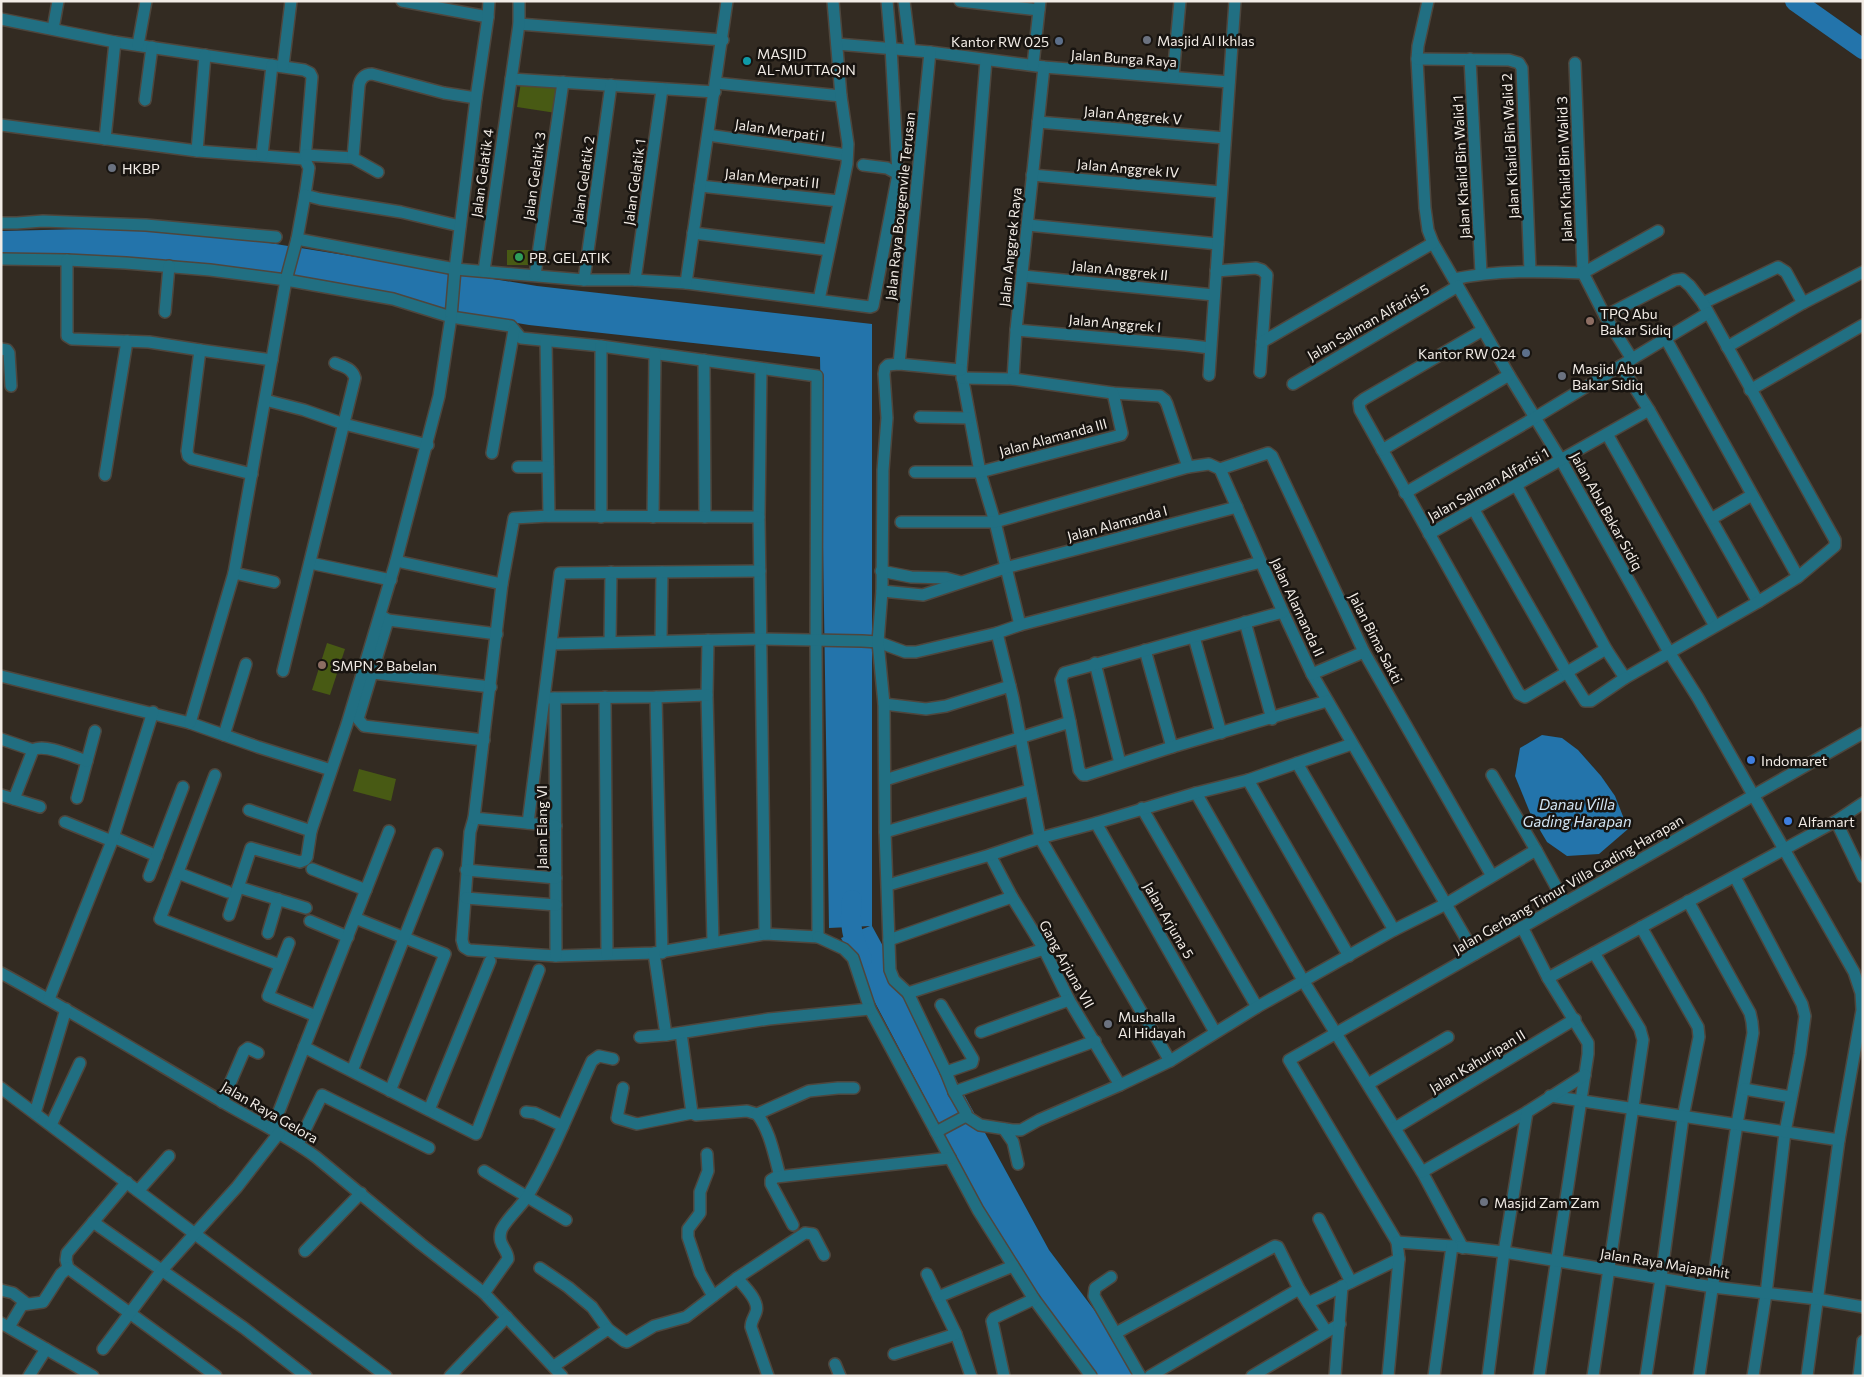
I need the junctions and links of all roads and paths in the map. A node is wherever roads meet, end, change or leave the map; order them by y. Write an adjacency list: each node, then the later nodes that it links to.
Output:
1 (58, 1): 19 (street)
2 (146, 1): 23 (street)
3 (291, 1): 33 (street)
4 (402, 1): 16 (street)
5 (489, 1): 16 (street)
6 (519, 1): 18 (street, Jalan Gelatik 4)
7 (727, 1): 20 (street)
8 (833, 1): 22 (street)
9 (887, 1): 24 (street)
10 (904, 1): 26 (street)
11 (960, 1): 15 (street)
12 (1180, 1): 35 (street)
13 (1235, 1): 38 (street)
14 (1428, 1): 29 (street, Jalan Abu Bakar Sidiq)
15 (1040, 6): 34 (street, Jalan Anggrek Raya)
16 (488, 17): 43 (street)
17 (1, 19): 19 (street)
18 (519, 24): 20 (street); 36 (street, Jalan Gelatik 4)
19 (53, 29): 21 (street)
20 (723, 40): 40 (street)
21 (115, 42): 23 (street); 49 (street)
22 (837, 44): 24 (street, Jalan Bunga Raya); 42 (street)
23 (138, 45): 25 (street)
24 (891, 47): 26 (street, Jalan Bunga Raya); 57 (street)
25 (152, 48): 28 (street); 44 (street)
26 (910, 50): 27 (street, Jalan Bunga Raya)
27 (930, 52): 31 (street, Jalan Bunga Raya); 115 (street, Jalan Raya Bougenvile Terusan)
28 (205, 55): 33 (street); 50 (street)
29 (1417, 59): 30 (street, Jalan Khalid Bin Walid 2); 70 (street, Jalan Abu Bakar Sidiq)
30 (1470, 59): 79 (street, Jalan Khalid Bin Walid 2); 81 (street, Jalan Khalid Bin Walid 1)
31 (986, 60): 34 (street, Jalan Bunga Raya); 119 (street)
32 (1575, 63): 82 (street, Jalan Khalid Bin Walid 3)
33 (277, 65): 51 (street); 53 (street)
34 (1038, 66): 35 (street, Jalan Bunga Raya); 45 (street, Jalan Anggrek Raya)
35 (1173, 76): 38 (street, Jalan Bunga Raya)
36 (511, 79): 37 (street); 77 (street, Jalan Gelatik 4)
37 (563, 82): 39 (street); 83 (street, Jalan Gelatik 3)
38 (1229, 82): 48 (street)
39 (611, 85): 41 (street); 86 (street, Jalan Gelatik 2)
40 (715, 87): 41 (street); 42 (street); 47 (street)
41 (662, 88): 87 (street, Jalan Gelatik 1)
42 (841, 96): 52 (street)
43 (476, 98): 54 (street); 65 (street)
44 (145, 100)
45 (1038, 122): 48 (street, Jalan Anggrek V); 58 (street, Jalan Anggrek Raya)
46 (1, 125): 49 (street)
47 (708, 135): 52 (street, Jalan Merpati I); 59 (street)
48 (1225, 138): 60 (street)
49 (105, 139): 50 (street)
50 (197, 151): 51 (street)
51 (262, 155): 53 (street)
52 (847, 155): 62 (street)
53 (306, 158): 54 (street); 61 (street)
54 (353, 158): 56 (street)
55 (863, 165): 57 (street)
56 (378, 172)
57 (898, 174): 91 (street)
58 (1032, 175): 60 (street, Jalan Anggrek IV); 64 (street, Jalan Anggrek Raya)
59 (700, 186): 62 (street, Jalan Merpati II); 67 (street)
60 (1221, 192): 71 (street)
61 (305, 195): 65 (street); 69 (street)
62 (839, 201): 72 (street)
63 (1, 223): 68 (street)
64 (1028, 224): 71 (street); 84 (street, Jalan Anggrek Raya)
65 (460, 226): 76 (street)
66 (1658, 231): 82 (street)
67 (693, 233): 72 (street); 88 (street)
68 (276, 238)
69 (297, 239): 76 (street); 85 (street)
70 (1433, 243): 89 (street, Jalan Abu Bakar Sidiq); 104 (street)
71 (1218, 244): 78 (street)
72 (829, 250): 91 (street)
73 (1, 259): 74 (street)
74 (67, 260): 75 (street); 102 (street)
75 (168, 266): 85 (street); 94 (street)
76 (455, 269): 77 (street); 96 (street)
77 (484, 271): 83 (street)
78 (1216, 271): 90 (street); 104 (street)
79 (1530, 271): 81 (street, Jalan Salman Alfarisi 5); 82 (street, Jalan Salman Alfarisi 5)
80 (1863, 272): 92 (street)
81 (1481, 273): 89 (street, Jalan Salman Alfarisi 5)
82 (1583, 273): 95 (street)
83 (535, 275): 86 (street)
84 (1023, 276): 90 (street, Jalan Anggrek II); 99 (street, Jalan Anggrek Raya)
85 (287, 277): 96 (street); 112 (street)
86 (584, 280): 87 (street)
87 (635, 280): 88 (street)
88 (686, 283): 91 (street)
89 (1456, 283): 100 (street, Jalan Abu Bakar Sidiq); 123 (street, Jalan Salman Alfarisi 5)
90 (1214, 295): 107 (street)
91 (819, 300)
92 (1803, 303): 93 (street); 106 (street)
93 (1706, 308): 95 (street); 101 (street); 106 (street)
94 (165, 312)
95 (1605, 316): 111 (street)
96 (451, 317): 98 (street); 134 (street)
97 (1863, 325): 125 (street)
98 (514, 330): 103 (street); 136 (street)
99 (1016, 330): 107 (street, Jalan Anggrek I); 122 (street, Jalan Anggrek Raya)
100 (1483, 330): 121 (street, Jalan Abu Bakar Sidiq); 135 (street)
101 (1666, 339): 111 (street); 148 (street)
102 (127, 341): 109 (street); 145 (street)
103 (546, 341): 105 (street); 139 (street)
104 (1262, 342): 118 (street)
105 (601, 346): 110 (street); 153 (street)
106 (1727, 347): 125 (street)
107 (1210, 348): 120 (street)
108 (1, 349): 124 (street)
109 (200, 350): 112 (street); 144 (street)
110 (655, 354): 113 (street); 154 (street)
111 (1632, 359): 116 (street)
112 (272, 360): 127 (street)
113 (704, 360): 117 (street); 155 (street)
114 (335, 363): 132 (street)
115 (898, 364): 119 (street); 164 (street)
116 (1621, 366): 128 (street); 130 (street)
117 (761, 369): 152 (street); 187 (street)
118 (1260, 372)
119 (961, 374): 122 (street); 131 (street)
120 (1209, 375)
121 (1509, 375): 130 (street, Jalan Abu Bakar Sidiq); 135 (street)
122 (1013, 379): 126 (street)
123 (1292, 384)
124 (12, 386)
125 (1750, 390): 169 (street)
126 (1112, 393): 140 (street); 143 (street, Jalan Alamanda III)
127 (265, 400): 132 (street); 144 (street)
128 (1649, 410): 133 (street, Jalan Salman Alfarisi 1); 156 (street)
129 (920, 417): 131 (street)
130 (1536, 417): 137 (street, Jalan Abu Bakar Sidiq); 147 (street)
131 (969, 418): 143 (street)
132 (344, 424): 134 (street); 162 (street)
133 (1607, 434): 137 (street, Jalan Salman Alfarisi 1); 180 (street)
134 (428, 445): 160 (street)
135 (1382, 450): 147 (street)
136 (492, 453)
137 (1561, 460): 146 (street, Jalan Salman Alfarisi 1); 194 (street, Jalan Abu Bakar Sidiq)
138 (518, 467): 139 (street)
139 (548, 467): 151 (street)
140 (1188, 467): 141 (street); 158 (street)
141 (1220, 469): 149 (street, Jalan Alamanda II); 193 (street, Jalan Bima Sakti)
142 (915, 472): 143 (street)
143 (980, 472): 158 (street)
144 (252, 474): 168 (street)
145 (105, 475)
146 (1516, 486): 150 (street, Jalan Salman Alfarisi 1); 191 (street)
147 (1405, 493): 159 (street)
148 (1752, 495): 156 (street); 169 (street)
149 (1236, 506): 161 (street, Jalan Alamanda II); 163 (street, Jalan Alamanda I)
150 (1474, 510): 159 (street, Jalan Salman Alfarisi 1); 198 (street)
151 (548, 516): 153 (street); 173 (street)
152 (759, 516): 155 (street); 165 (street)
153 (601, 517): 154 (street)
154 (653, 517): 155 (street)
155 (705, 517)
156 (1711, 519): 175 (street)
157 (901, 522): 158 (street)
158 (995, 522): 163 (street)
159 (1429, 534): 198 (street)
160 (396, 561): 170 (street); 173 (street)
161 (1260, 562): 176 (street, Jalan Alamanda II); 179 (street)
162 (310, 563): 170 (street); 197 (street)
163 (1006, 568): 172 (street, Jalan Alamanda I); 179 (street)
164 (881, 570): 172 (street); 174 (street)
165 (760, 571): 167 (street); 184 (street)
166 (611, 572): 167 (street); 188 (street); 190 (street)
167 (662, 572): 186 (street)
168 (234, 574): 171 (street); 214 (street)
169 (1798, 577): 175 (street)
170 (390, 580): 177 (street)
171 (274, 582)
172 (961, 582): 174 (street, Jalan Alamanda I)
173 (502, 584): 182 (street)
174 (882, 591): 189 (street)
175 (1758, 602): 180 (street)
176 (1283, 612): 178 (street); 200 (street, Jalan Alamanda II)
177 (384, 618): 182 (street); 199 (street); 228 (street)
178 (1245, 622): 183 (street); 212 (street)
179 (1020, 625): 181 (street)
180 (1715, 626): 194 (street)
181 (997, 633): 189 (street); 203 (street)
182 (497, 634): 204 (street)
183 (1194, 637): 192 (street); 216 (street)
184 (761, 639): 185 (street); 187 (street); 287 (street)
185 (708, 640): 186 (street); 205 (street)
186 (661, 641): 188 (street)
187 (816, 641): 189 (street); 289 (street)
188 (610, 642): 190 (street)
189 (878, 642): 210 (street)
190 (552, 644): 207 (street)
191 (1606, 649): 198 (street); 202 (street)
192 (1144, 650): 195 (street); 223 (street)
193 (1364, 652): 200 (street); 265 (street, Jalan Bima Sakti)
194 (1669, 652): 202 (street); 237 (street, Jalan Abu Bakar Sidiq)
195 (1095, 663): 213 (street); 226 (street)
196 (246, 664): 218 (street)
197 (283, 671)
198 (1566, 671): 202 (street)
199 (373, 672): 204 (street); 221 (street)
200 (1312, 674): 209 (street, Jalan Alamanda II)
201 (1, 676): 211 (street)
202 (1625, 678)
203 (1010, 686): 210 (street); 219 (street)
204 (491, 687): 221 (street)
205 (707, 694): 206 (street); 292 (street)
206 (656, 697): 208 (street); 295 (street)
207 (550, 698): 208 (street); 248 (street); 249 (street, Jalan Elang VI)
208 (605, 698): 297 (street)
209 (1327, 701): 212 (street); 222 (street, Jalan Alamanda II)
210 (884, 704): 231 (street)
211 (153, 712): 214 (street); 254 (street)
212 (1272, 718): 216 (street)
213 (1070, 722): 219 (street); 226 (street)
214 (190, 723): 218 (street)
215 (95, 731): 225 (street)
216 (1221, 733): 223 (street)
217 (1863, 733): 237 (street, Jalan Gerbang Timur Villa Gading Harapan)
218 (224, 735): 228 (street)
219 (1020, 738): 231 (street); 234 (street)
220 (1, 740): 224 (street)
221 (484, 740): 244 (street)
222 (1352, 744): 227 (street); 277 (street, Jalan Alamanda II)
223 (1172, 747): 226 (street)
224 (33, 750): 225 (street); 239 (street)
225 (87, 761): 238 (street)
226 (1120, 763)
227 (1297, 763): 232 (street); 285 (street)
228 (330, 770): 250 (street)
229 (215, 775): 263 (street)
230 (1492, 776): 256 (street)
231 (885, 780): 252 (street)
232 (1248, 780): 235 (street); 300 (street)
233 (183, 787): 259 (street)
234 (1030, 790): 252 (street); 253 (street)
235 (1196, 793): 242 (street); 306 (street)
236 (1, 795): 239 (street)
237 (1753, 795): 255 (street, Jalan Abu Bakar Sidiq); 276 (street, Jalan Gerbang Timur Villa Gading Harapan)
238 (77, 798)
239 (14, 799): 241 (street)
240 (1863, 803): 245 (street)
241 (40, 807)
242 (1142, 808): 247 (street); 311 (street)
243 (249, 810): 250 (street)
244 (474, 818): 248 (street); 262 (street)
245 (1836, 821): 255 (street); 260 (street)
246 (65, 822): 254 (street)
247 (1096, 823): 253 (street); 318 (street, Jalan Arjuna 5)
248 (528, 824): 249 (street)
249 (556, 826): 268 (street, Jalan Elang VI)
250 (311, 831): 270 (street)
251 (389, 832): 271 (street)
252 (885, 832): 269 (street)
253 (1040, 838): 258 (street); 327 (street)
254 (112, 839): 259 (street); 308 (street)
255 (1783, 849): 267 (street); 328 (street, Jalan Abu Bakar Sidiq)
256 (1536, 850): 265 (street); 276 (street)
257 (437, 854): 290 (street)
258 (990, 855): 269 (street); 272 (street, Gang Arjuna VII)
259 (157, 856): 264 (street)
260 (1859, 863): 266 (street)
261 (312, 868): 271 (street)
262 (466, 870): 268 (street); 273 (street)
263 (178, 873): 270 (street); 302 (street)
264 (149, 876)
265 (1492, 876): 277 (street)
266 (1863, 876)
267 (1735, 877): 275 (street); 342 (street)
268 (556, 878): 278 (street, Jalan Elang VI)
269 (888, 885): 291 (street)
270 (233, 889): 274 (street); 280 (street)
271 (366, 890): 281 (street)
272 (1012, 897): 291 (street); 294 (street, Gang Arjuna VII)
273 (466, 898): 278 (street); 299 (street)
274 (278, 899): 279 (street); 286 (street)
275 (1688, 901): 283 (street); 338 (street)
276 (1565, 903): 284 (street, Jalan Gerbang Timur Villa Gading Harapan)
277 (1446, 904): 285 (street); 298 (street, Jalan Alamanda II)
278 (556, 905): 299 (street, Jalan Elang VI)
279 (306, 908)
280 (229, 915)
281 (355, 918): 288 (street); 290 (street)
282 (310, 921): 288 (street)
283 (1641, 926): 296 (street); 353 (street)
284 (1522, 927): 298 (street, Jalan Gerbang Timur Villa Gading Harapan); 305 (street)
285 (1394, 930): 300 (street)
286 (268, 933)
287 (764, 934): 289 (street); 292 (street)
288 (348, 937): 314 (street)
289 (818, 937): 313 (street)
290 (404, 938): 330 (street); 339 (street)
291 (889, 940): 307 (street)
292 (714, 942): 295 (street)
293 (289, 943): 302 (street)
294 (1044, 949): 307 (street); 309 (street, Gang Arjuna VII)
295 (658, 953): 297 (street); 320 (street)
296 (1594, 953): 305 (street); 345 (street)
297 (607, 954): 299 (street)
298 (1475, 954): 319 (street, Jalan Gerbang Timur Villa Gading Harapan)
299 (556, 956)
300 (1349, 956): 306 (street)
301 (490, 961): 346 (street)
302 (280, 965): 314 (street)
303 (539, 970): 346 (street)
304 (2, 976): 308 (street, Jalan Raya Gelora)
305 (1548, 978): 315 (street)
306 (1304, 982): 311 (street); 319 (street)
307 (908, 993): 331 (street)
308 (49, 1000): 312 (street, Jalan Raya Gelora)
309 (1069, 1000): 317 (street); 323 (street, Gang Arjuna VII)
310 (942, 1005): 331 (street)
311 (1257, 1007): 318 (street)
312 (66, 1009): 344 (street, Jalan Raya Gelora); 349 (street)
313 (870, 1009): 316 (street); 357 (street)
314 (316, 1016): 324 (street)
315 (1575, 1019): 332 (street); 358 (street, Jalan Kahuripan II)
316 (681, 1032): 320 (street); 350 (street)
317 (981, 1032)
318 (1215, 1032): 327 (street)
319 (1336, 1033): 333 (street); 381 (street, Jalan Gerbang Timur Villa Gading Harapan)
320 (666, 1035): 321 (street)
321 (640, 1037)
322 (1448, 1037): 333 (street)
323 (1094, 1041): 334 (street, Gang Arjuna VII); 340 (street)
324 (304, 1047): 330 (street); 360 (street)
325 (258, 1053): 344 (street)
326 (613, 1059): 356 (street)
327 (1170, 1061): 334 (street)
328 (1859, 1061): 362 (street, Jalan Abu Bakar Sidiq)
329 (80, 1062): 355 (street)
330 (352, 1071): 339 (street)
331 (946, 1072): 340 (street)
332 (1585, 1075): 341 (street); 343 (street)
333 (1368, 1084): 358 (street)
334 (1120, 1085): 359 (street)
335 (1, 1088): 349 (street)
336 (623, 1088): 350 (street)
337 (854, 1088): 351 (street)
338 (1744, 1089): 342 (street); 354 (street)
339 (390, 1090): 346 (street)
340 (954, 1092): 352 (street)
341 (1550, 1096): 343 (street); 348 (street)
342 (1792, 1098): 361 (street)
343 (1581, 1100): 345 (street); 387 (street)
344 (222, 1102): 360 (street, Jalan Raya Gelora)
345 (1632, 1108): 353 (street); 392 (street)
346 (430, 1110)
347 (526, 1112): 356 (street)
348 (1527, 1112): 370 (street); 384 (street)
349 (35, 1113): 355 (street)
350 (692, 1113): 351 (street)
351 (757, 1114): 371 (street)
352 (966, 1116): 357 (street); 359 (street)
353 (1683, 1117): 354 (street); 396 (street)
354 (1737, 1124): 361 (street); 398 (street)
355 (50, 1125): 372 (street)
356 (563, 1126): 375 (street)
357 (945, 1127): 367 (street)
358 (1395, 1128): 370 (street)
359 (1004, 1129): 368 (street)
360 (275, 1131): 363 (street, Jalan Raya Gelora); 380 (street)
361 (1785, 1132): 362 (street); 402 (street)
362 (1839, 1140): 406 (street, Jalan Abu Bakar Sidiq)
363 (298, 1144): 364 (street); 374 (street, Jalan Raya Gelora)
364 (429, 1148)
365 (706, 1154): 403 (street)
366 (169, 1156): 373 (street)
367 (950, 1158): 371 (street); 388 (street)
368 (1018, 1164)
369 (484, 1171): 375 (street)
370 (1422, 1172): 382 (street)
371 (780, 1176): 379 (street)
372 (127, 1182): 373 (street); 378 (street)
373 (138, 1191): 380 (street)
374 (361, 1193): 383 (street); 401 (street, Jalan Raya Gelora)
375 (527, 1198): 377 (street); 401 (street)
376 (1319, 1219): 397 (street)
377 (566, 1220)
378 (93, 1222): 389 (street); 391 (street)
379 (793, 1225)
380 (194, 1234): 391 (street); 430 (street)
381 (1397, 1242): 382 (street, Jalan Raya Majapahit); 386 (street)
382 (1458, 1247): 384 (street, Jalan Raya Majapahit); 441 (street)
383 (305, 1251)
384 (1504, 1252): 387 (street, Jalan Raya Majapahit); 442 (street)
385 (824, 1255): 395 (street)
386 (1399, 1259): 397 (street); 440 (street)
387 (1556, 1260): 392 (street, Jalan Raya Majapahit); 443 (street)
388 (1013, 1266): 404 (street); 405 (street)
389 (68, 1268): 407 (street); 410 (street)
390 (540, 1268): 414 (street)
391 (162, 1270): 410 (street); 429 (street)
392 (1608, 1270): 396 (street, Jalan Raya Majapahit); 444 (street)
393 (927, 1274): 404 (street)
394 (1112, 1277): 416 (street)
395 (737, 1278): 403 (street); 433 (street)
396 (1661, 1278): 398 (street, Jalan Raya Majapahit); 445 (street)
397 (1346, 1284): 408 (street); 412 (street)
398 (1713, 1287): 402 (street, Jalan Raya Majapahit); 446 (street)
399 (1299, 1289): 408 (street); 416 (street); 438 (street)
400 (1, 1290): 407 (street)
401 (484, 1293): 411 (street, Jalan Raya Gelora)
402 (1766, 1294): 406 (street, Jalan Raya Majapahit); 447 (street)
403 (714, 1296): 414 (street)
404 (938, 1297): 417 (street)
405 (1034, 1299): 436 (street); 437 (street)
406 (1816, 1299): 409 (street, Jalan Raya Majapahit); 448 (street, Jalan Abu Bakar Sidiq)
407 (26, 1303): 413 (street)
408 (1308, 1303): 415 (street)
409 (1863, 1307)
410 (131, 1312): 419 (street); 428 (street)
411 (507, 1317): 423 (street, Jalan Raya Gelora); 431 (street)
412 (1340, 1324): 415 (street); 439 (street)
413 (5, 1325): 420 (street)
414 (608, 1329): 423 (street)
415 (1326, 1331): 426 (street)
416 (1116, 1333): 425 (street)
417 (956, 1334): 421 (street); 435 (street)
418 (1863, 1341): 449 (street)
419 (103, 1349)
420 (46, 1350): 424 (street); 427 (street)
421 (894, 1354)
422 (835, 1364): 434 (street)
423 (554, 1366): 432 (street, Jalan Raya Gelora)
424 (88, 1374)
425 (1135, 1374)
426 (1262, 1374)
427 (29, 1376)
428 (216, 1376)
429 (306, 1376)
430 (386, 1376)
431 (450, 1376)
432 (562, 1376)
433 (768, 1376)
434 (840, 1376)
435 (971, 1376)
436 (1004, 1376)
437 (1091, 1376)
438 (1150, 1376)
439 (1335, 1376)
440 (1388, 1376)
441 (1434, 1376)
442 (1488, 1376)
443 (1539, 1376)
444 (1593, 1376)
445 (1646, 1376)
446 (1699, 1376)
447 (1753, 1376)
448 (1807, 1376)
449 (1859, 1376)

